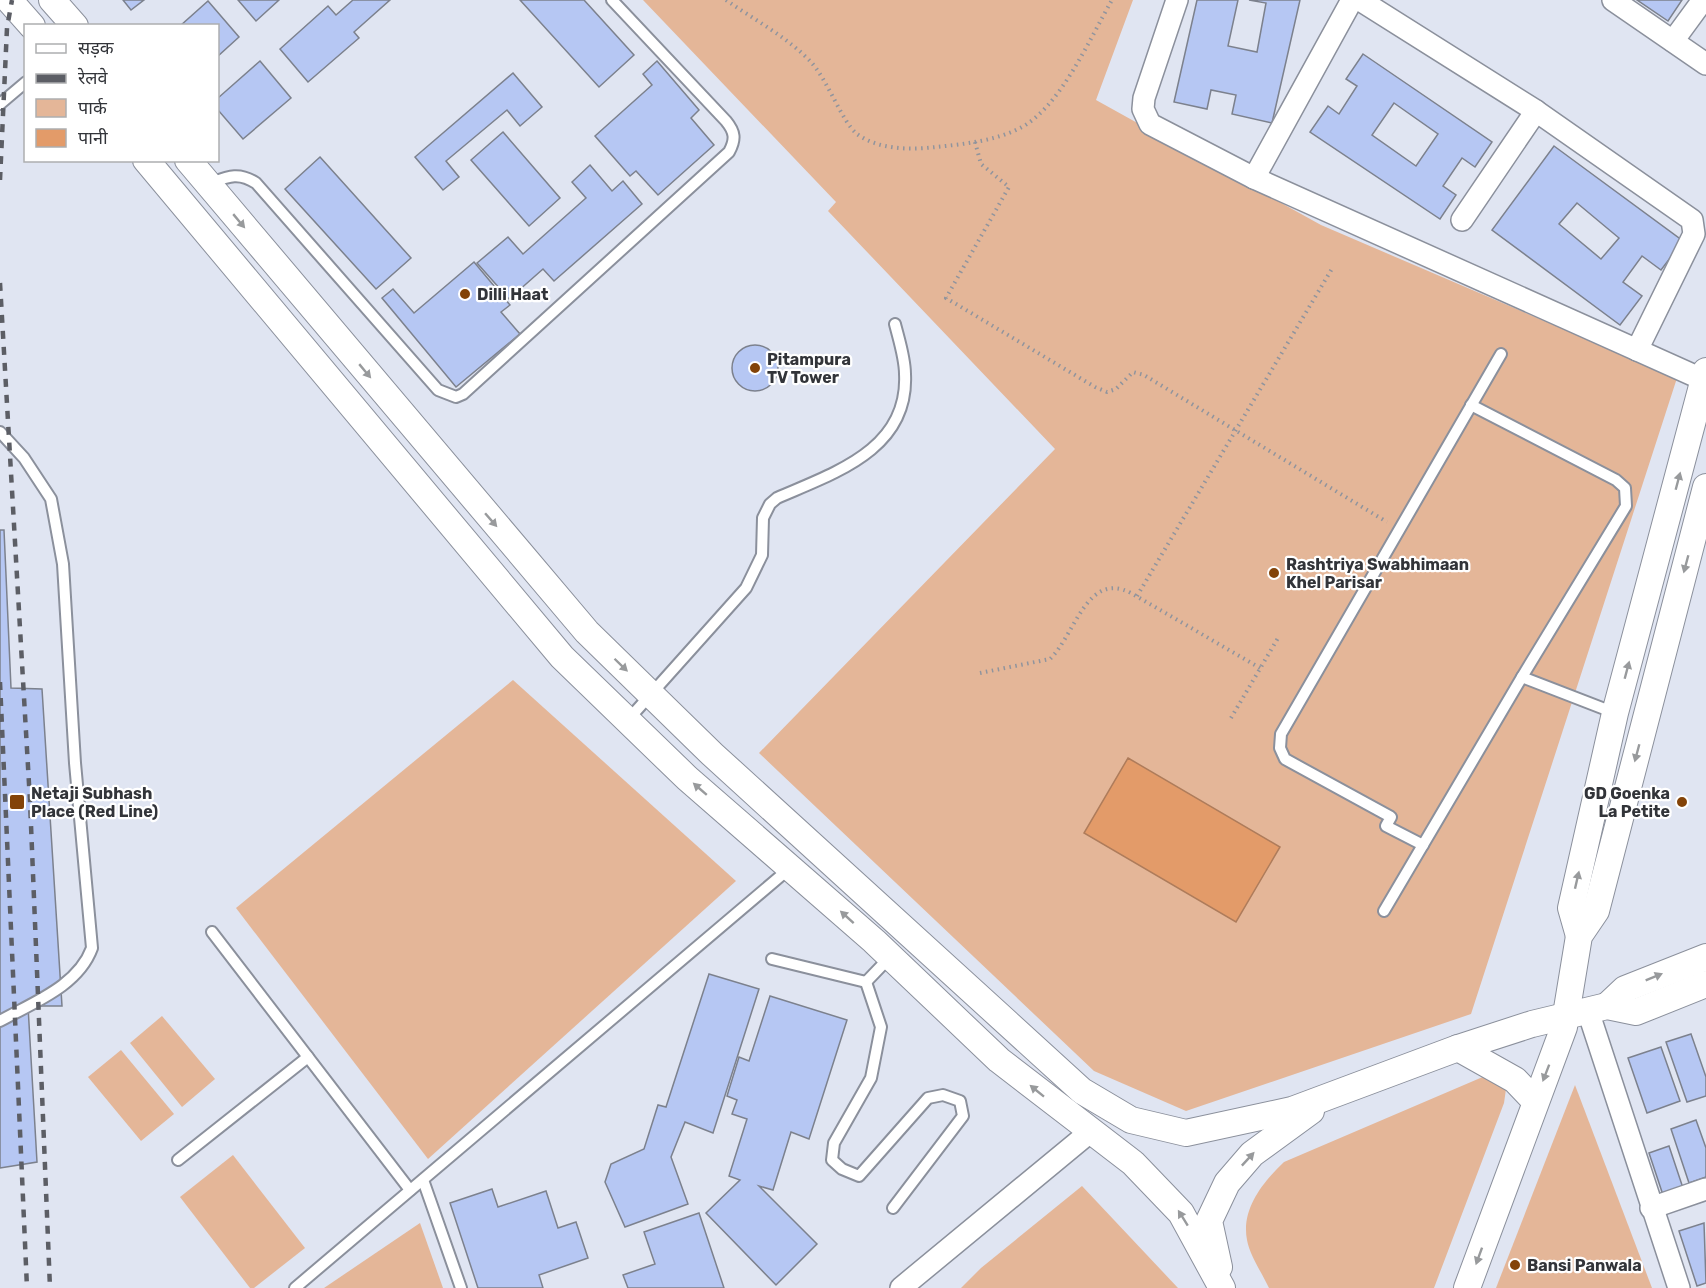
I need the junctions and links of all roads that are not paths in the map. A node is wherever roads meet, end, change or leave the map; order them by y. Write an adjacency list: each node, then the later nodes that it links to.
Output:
1 (9, 0): 9 (street)
2 (52, 0): 10 (street)
3 (612, 0): 19 (lane)
4 (1177, 0): 18 (street)
5 (1352, 0): 18 (street)
6 (1360, 0): 15 (street)
7 (1613, 0): 11 (street)
8 (1702, 0): 11 (street)
9 (30, 24)
10 (73, 24)
11 (1673, 41): 12 (street)
12 (1706, 64)
13 (24, 84): 14 (lane)
14 (0, 104)
15 (1536, 111): 20 (street); 22 (street)
16 (148, 162): 29 (street)
17 (190, 162): 19 (street)
18 (1254, 178): 22 (street)
19 (208, 184): 27 (street, one-way to 27)
20 (1462, 219)
21 (895, 324): 31 (lane)
22 (1637, 350): 24 (street)
23 (1501, 354): 25 (lane)
24 (1705, 375): 32 (street, one-way to 24)
25 (1471, 405): 30 (lane); 34 (lane)
26 (0, 432): 46 (lane)
27 (455, 478): 29 (street); 31 (street, one-way to 31)
28 (1706, 487): 39 (street, one-way to 39)
29 (429, 501): 33 (street)
30 (1522, 676): 32 (lane); 34 (lane)
31 (652, 696): 33 (lane); 37 (street)
32 (1615, 713): 39 (street, one-way to 32)
33 (627, 721): 35 (street, one-way to 33)
34 (1423, 846): 36 (lane)
35 (791, 868): 40 (street, one-way to 35); 53 (lane)
36 (1384, 911)
37 (893, 919): 40 (street); 49 (street)
38 (212, 932): 48 (lane)
39 (1579, 936): 45 (street)
40 (882, 949): 43 (lane); 51 (street, one-way to 40)
41 (1706, 957): 45 (street, one-way to 41)
42 (772, 959): 43 (lane)
43 (866, 982): 56 (lane)
44 (1706, 984): 45 (street)
45 (1586, 1012): 47 (street); 50 (street, one-way to 50); 57 (street)
46 (0, 1021)
47 (1458, 1048): 49 (street); 50 (street)
48 (308, 1057): 52 (lane); 55 (lane)
49 (1331, 1096): 61 (street, one-way to 49)
50 (1535, 1101): 62 (street, one-way to 62)
51 (1090, 1132): 60 (street); 61 (street, one-way to 51)
52 (178, 1160)
53 (423, 1180): 55 (lane); 59 (lane)
54 (1706, 1189): 57 (street)
55 (410, 1190): 58 (lane)
56 (894, 1208)
57 (1651, 1208): 63 (street)
58 (295, 1288)
59 (461, 1288)
60 (901, 1288)
61 (1223, 1288)
62 (1467, 1288)
63 (1679, 1288)

